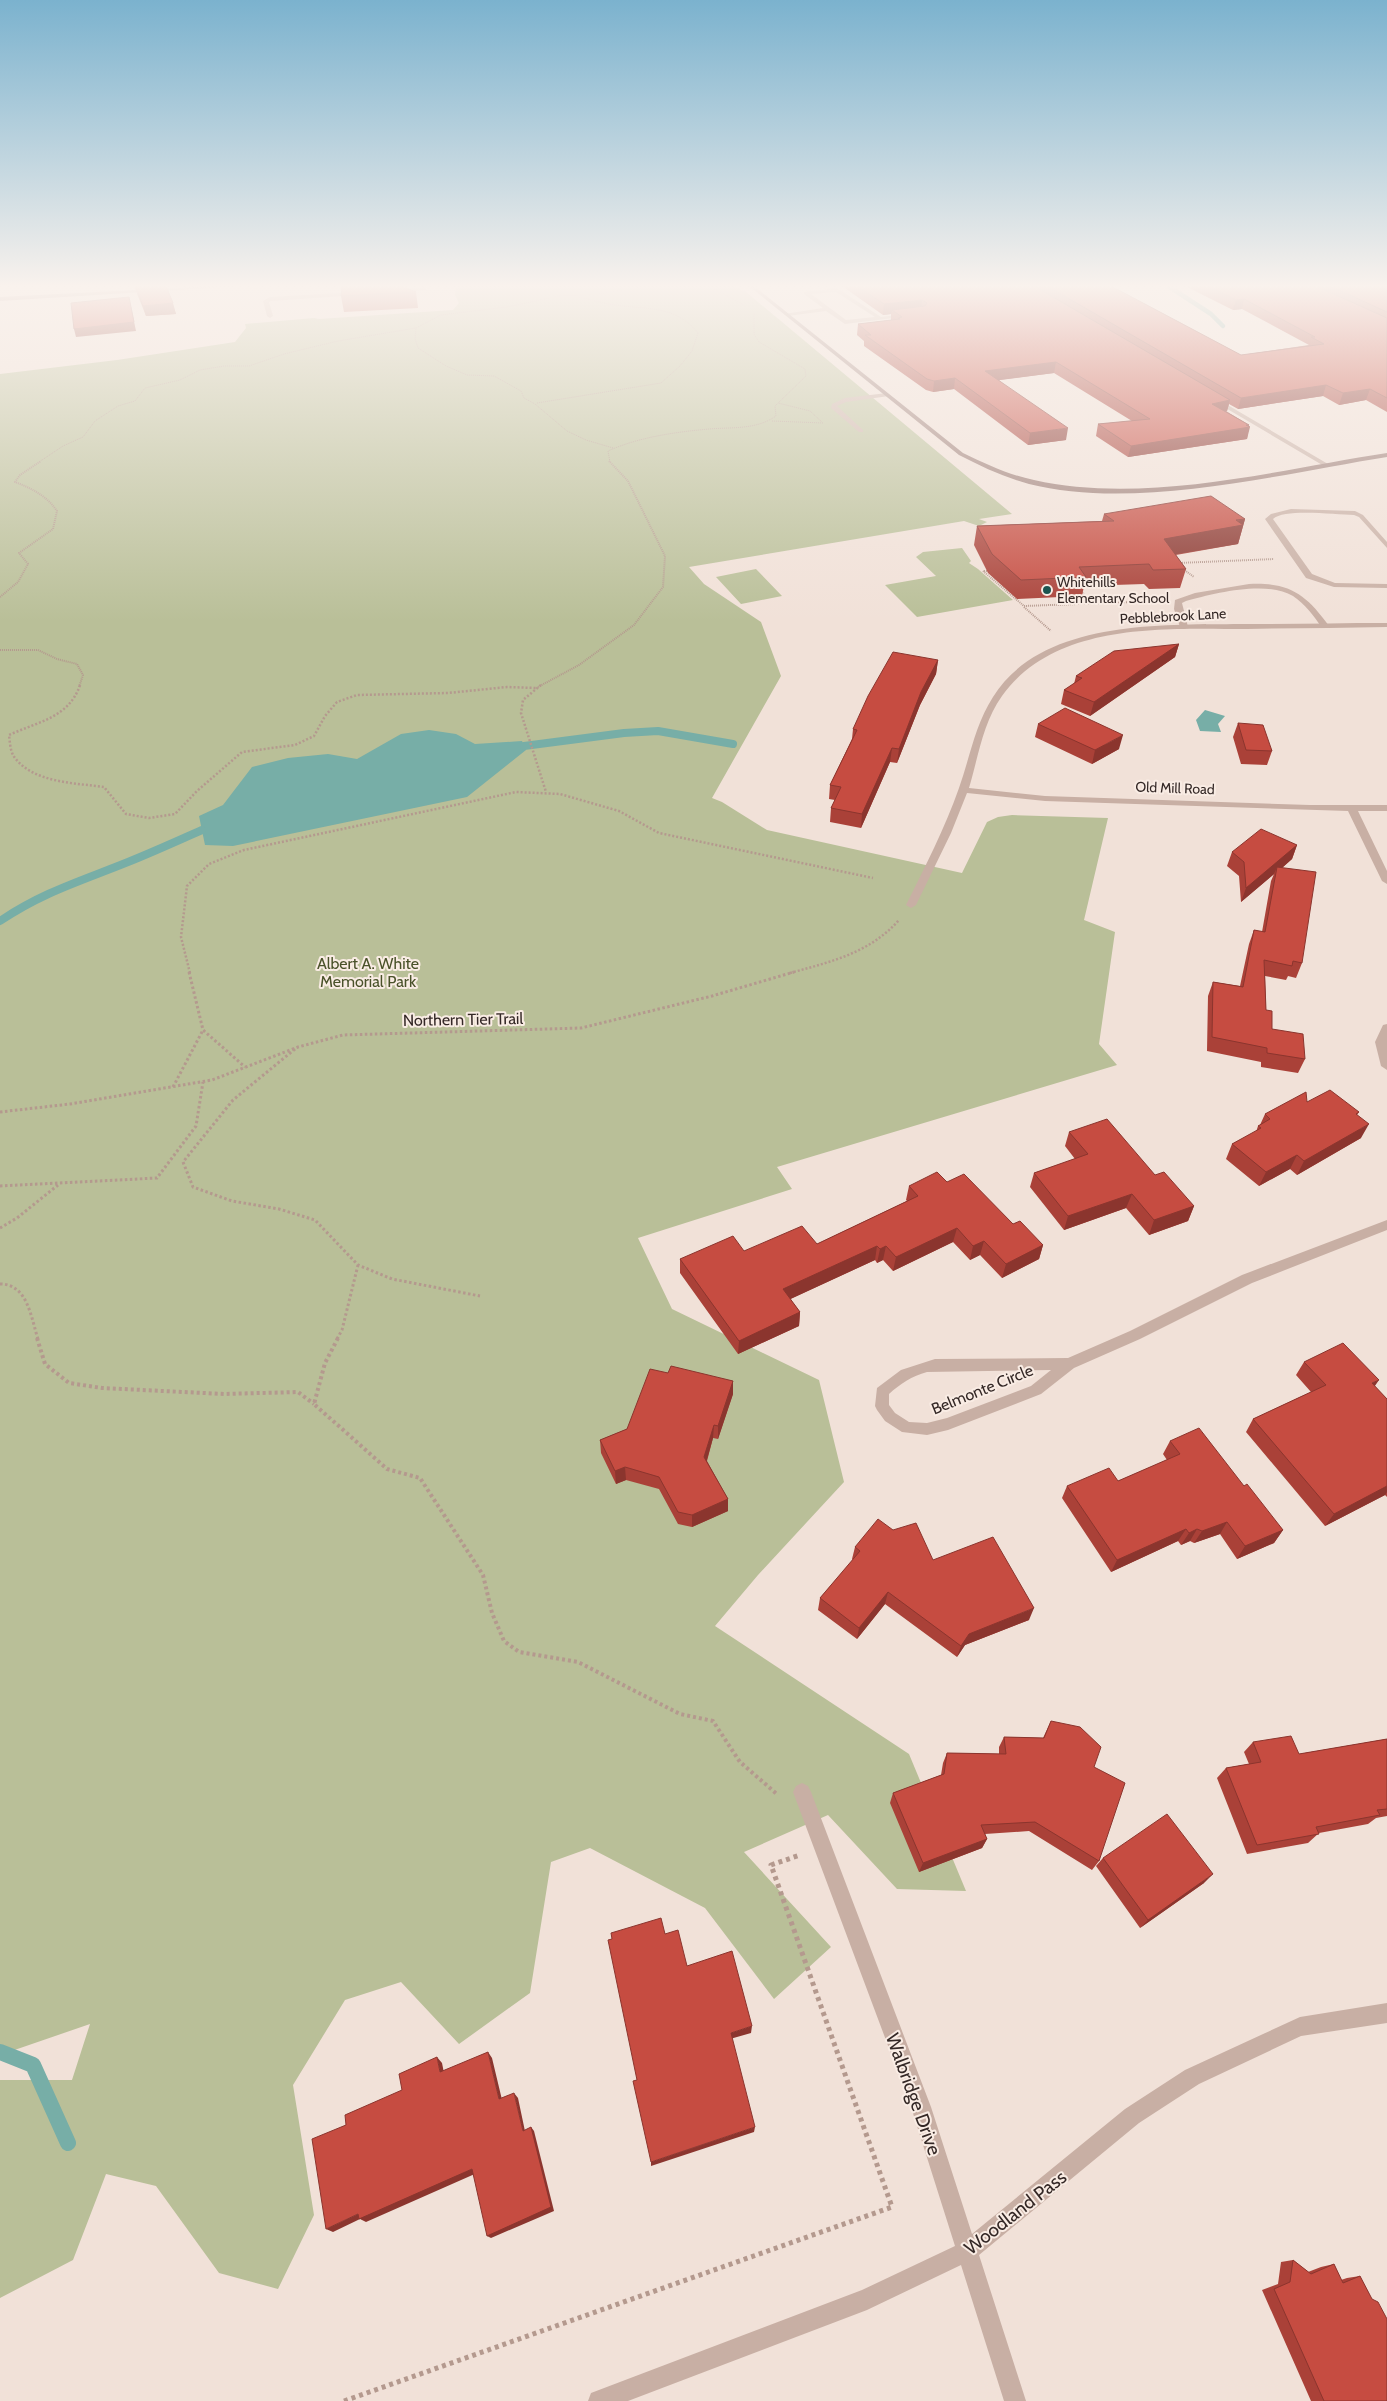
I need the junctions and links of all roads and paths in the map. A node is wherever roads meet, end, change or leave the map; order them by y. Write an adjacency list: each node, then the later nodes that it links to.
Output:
1 (137, 398): 21 (path)
2 (524, 398): 8 (path)
3 (567, 398): 8 (path)
4 (783, 398): 9 (path)
5 (861, 398): 11 (street)
6 (891, 398): 14 (main road)
7 (1212, 398): 14 (street)
8 (536, 403): 12 (path)
9 (778, 403): 10 (path); 10 (path)
10 (771, 420): 12 (path)
11 (861, 431)
12 (613, 448): 30 (path)
13 (1387, 455): 14 (main road)
14 (1326, 465)
15 (1387, 546): 16 (street)
16 (1296, 559): 17 (path); 20 (street)
17 (1175, 563)
18 (992, 570): 24 (path)
19 (1078, 586): 23 (path)
20 (1387, 586)
21 (0, 597)
22 (1166, 600): 23 (path)
23 (1089, 604): 24 (path)
24 (1024, 606): 28 (path)
25 (1387, 625): 27 (street, Pebblebrook Lane)
26 (1184, 626): 27 (street, Pebblebrook Lane); 27 (street); 28 (street, Pebblebrook Lane)
27 (1325, 626)
28 (1067, 643): 31 (street, Pebblebrook Lane)
29 (0, 650): 30 (path)
30 (536, 688): 32 (path)
31 (963, 790): 34 (street, Old Mill Road); 37 (street, Pebblebrook Lane)
32 (546, 792): 35 (path); 40 (path)
33 (1387, 808): 34 (street, Old Mill Road)
34 (1352, 809): 36 (street)
35 (873, 878)
36 (1387, 881)
37 (911, 905)
38 (904, 915): 41 (path, Northern Tier Trail)
39 (1387, 1028): 42 (street)
40 (203, 1030): 43 (path); 45 (path)
41 (298, 1047): 43 (path, Northern Tier Trail); 51 (path)
42 (1387, 1066)
43 (246, 1068): 44 (path, Northern Tier Trail)
44 (203, 1082): 45 (path, Northern Tier Trail); 47 (path)
45 (173, 1087): 46 (path, Northern Tier Trail)
46 (0, 1112)
47 (59, 1185): 48 (path); 50 (path)
48 (0, 1186)
49 (1387, 1225): 54 (street, Belmonte Circle)
50 (0, 1228)
51 (358, 1266): 53 (path); 55 (path)
52 (0, 1284): 55 (path)
53 (480, 1296)
54 (1069, 1364): 54 (street, Belmonte Circle)
55 (314, 1404): 56 (path)
56 (802, 1792): 57 (street, Walbridge Drive)
57 (822, 1847): 59 (street, Walbridge Drive); 60 (path)
58 (1387, 2013): 59 (street, Woodland Pass)
59 (968, 2251): 61 (street, Woodland Pass); 62 (street, Walbridge Drive)
60 (344, 2401)
61 (599, 2401)
62 (1014, 2401)

